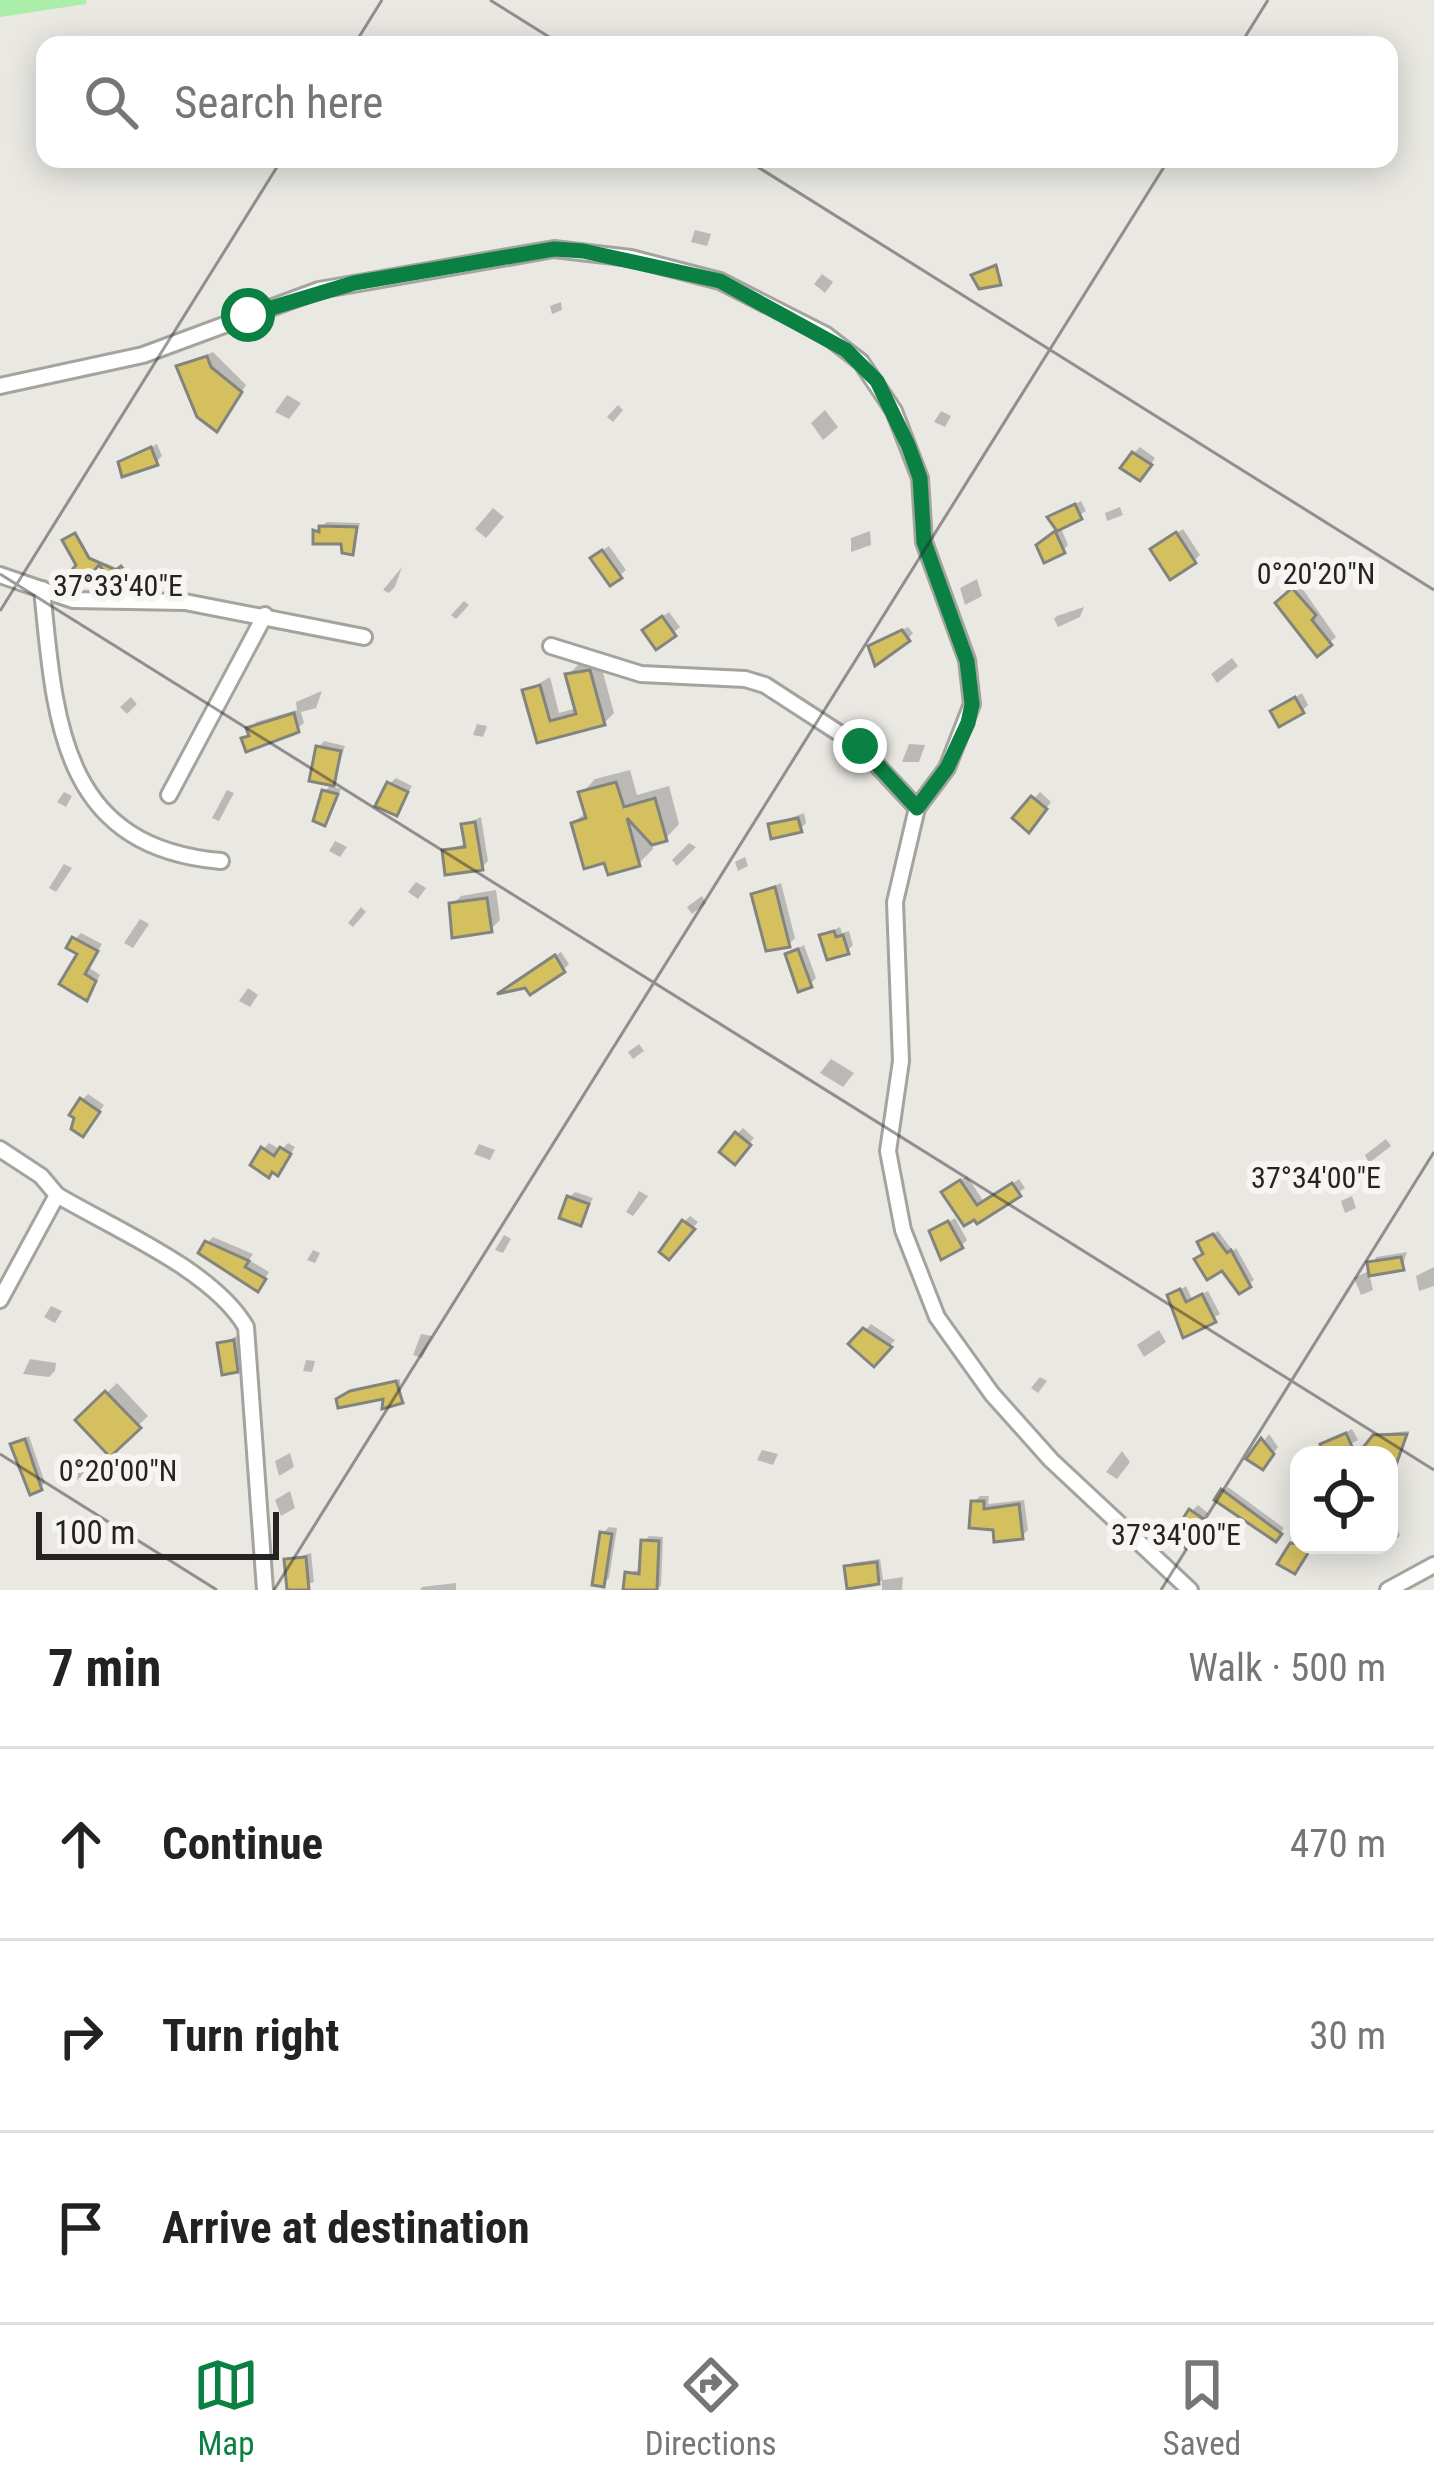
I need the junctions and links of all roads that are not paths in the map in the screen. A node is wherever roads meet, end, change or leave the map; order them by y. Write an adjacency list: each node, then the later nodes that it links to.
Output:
1 (0, 386): 8 (street)
2 (0, 574): 3 (street)
3 (42, 590): 4 (street); 9 (street)
4 (265, 615): 5 (street); 7 (street)
5 (364, 637)
6 (551, 646): 8 (street)
7 (169, 795)
8 (917, 808): 15 (street)
9 (221, 861)
10 (0, 1149): 11 (street)
11 (56, 1195): 12 (street); 14 (street)
12 (0, 1300)
13 (1434, 1565): 16 (street)
14 (265, 1590)
15 (1190, 1590)
16 (1388, 1590)

